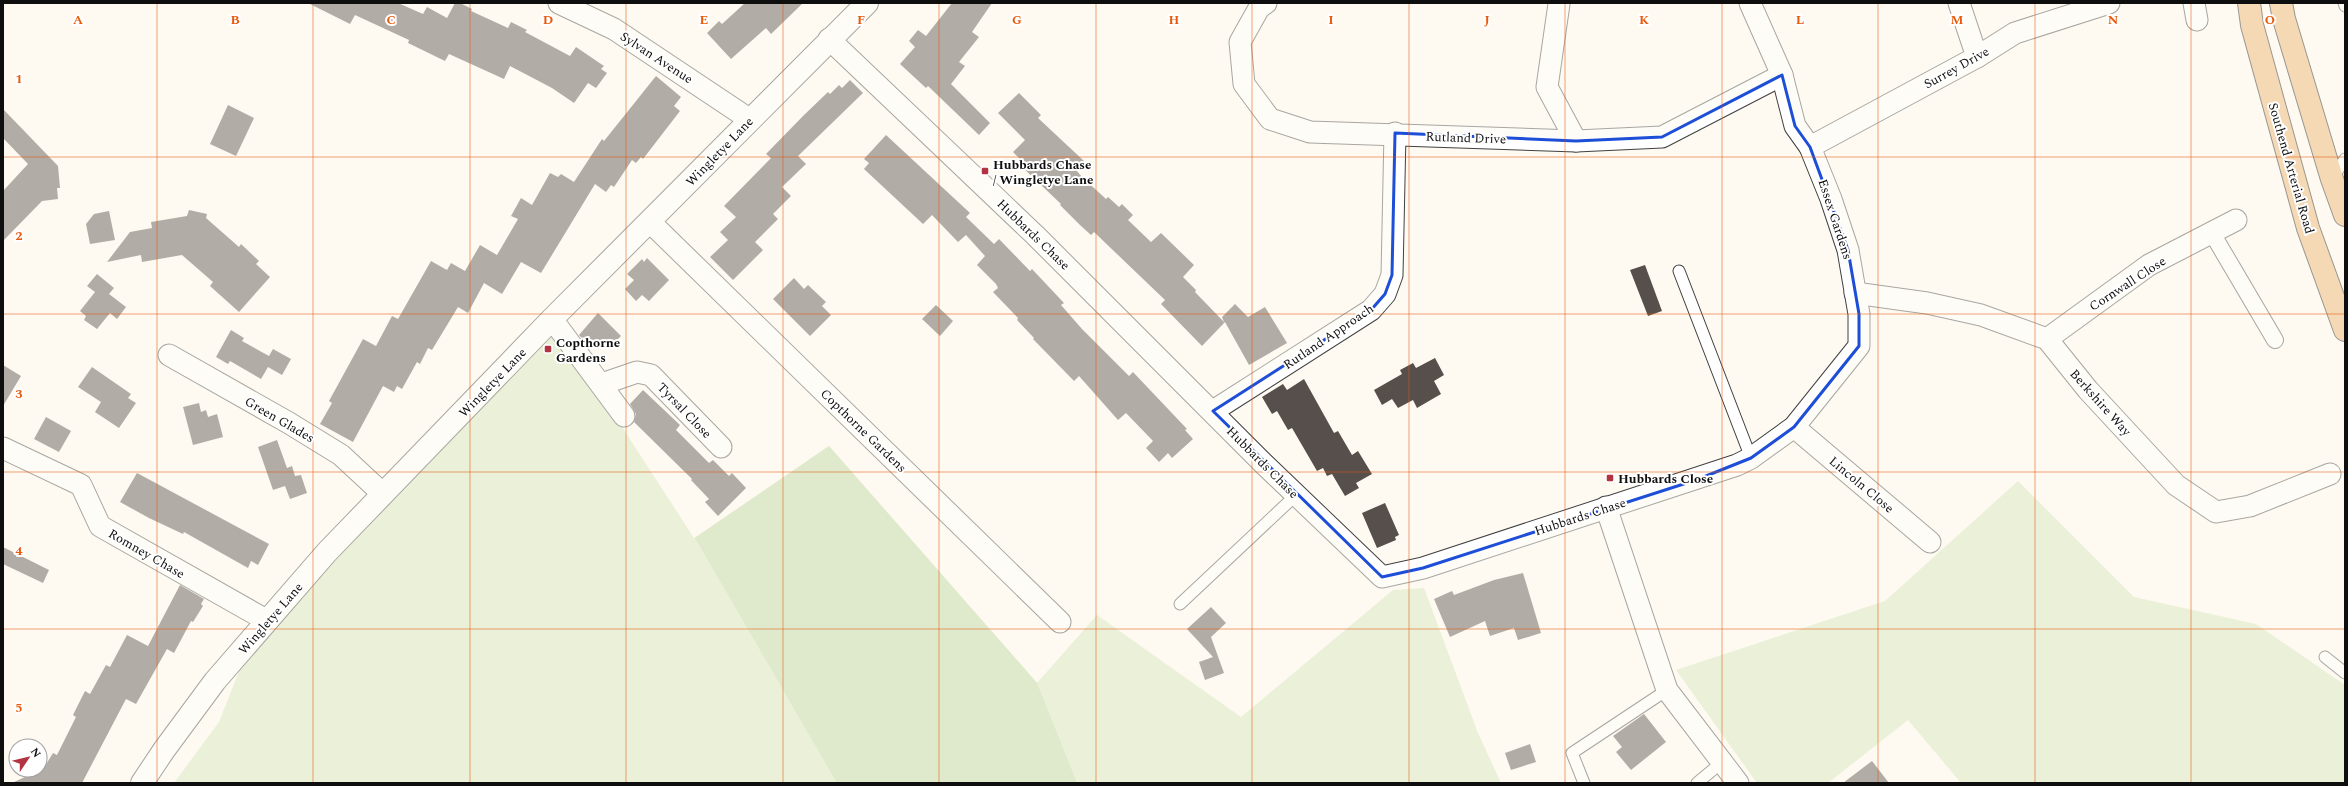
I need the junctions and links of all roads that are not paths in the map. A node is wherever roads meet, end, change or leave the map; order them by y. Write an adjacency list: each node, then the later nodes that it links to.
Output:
1 (559, 3): 13 (street, Sylvan Avenue)
2 (867, 3): 10 (street, Wingletye Lane)
3 (1266, 3): 14 (street, Rutland Drive)
4 (1750, 3): 12 (street, Essex Gardens)
5 (1959, 3): 11 (street)
6 (2109, 3): 11 (street, Surrey Drive)
7 (2250, 3): 26 (highway, Southend Arterial Road)
8 (2281, 3): 18 (highway)
9 (1559, 4): 15 (street)
10 (829, 39): 13 (street, Wingletye Lane); 31 (street, Hubbards Chase)
11 (1977, 57): 16 (street, Surrey Drive)
12 (1782, 75): 15 (street, Rutland Drive); 16 (street, Essex Gardens)
13 (749, 119): 21 (street, Wingletye Lane)
14 (1395, 133): 15 (street, Rutland Drive); 31 (street, Rutland Approach)
15 (1576, 141)
16 (1810, 147): 24 (street, Essex Gardens)
17 (2345, 159): 18 (lane)
18 (2332, 179): 19 (highway)
19 (2345, 215)
20 (2236, 220): 22 (street, Cornwall Close)
21 (650, 222): 25 (street, Wingletye Lane); 44 (street, Copthorne Gardens)
22 (2212, 233): 27 (street, Cornwall Close); 28 (street)
23 (1679, 271): 36 (lane)
24 (1855, 293): 27 (street); 33 (street, Essex Gardens)
25 (552, 319): 30 (street); 38 (street, Wingletye Lane)
26 (2345, 330)
27 (2047, 339): 37 (street, Berkshire Way)
28 (2275, 340)
29 (169, 355): 38 (street, Green Glades)
30 (602, 384): 32 (street); 34 (street, Tyrsal Close)
31 (1212, 411): 39 (street, Hubbards Chase)
32 (624, 416)
33 (1794, 427): 36 (street, Hubbards Chase); 41 (street, Lincoln Close)
34 (721, 447)
35 (3, 448): 43 (street, Romney Chase)
36 (1751, 458): 40 (street, Hubbards Chase)
37 (2330, 474)
38 (383, 494): 43 (street, Wingletye Lane)
39 (1296, 495): 40 (street, Hubbards Chase); 42 (lane)
40 (1606, 507): 47 (street)
41 (1930, 542)
42 (1180, 604)
43 (266, 620): 49 (street, Wingletye Lane)
44 (1060, 622)
45 (2325, 657): 46 (lane)
46 (2345, 673)
47 (1672, 697): 48 (street); 50 (lane)
48 (1722, 763): 51 (lane); 52 (street)
49 (142, 783)
50 (1584, 783)
51 (1697, 783)
52 (1738, 783)

